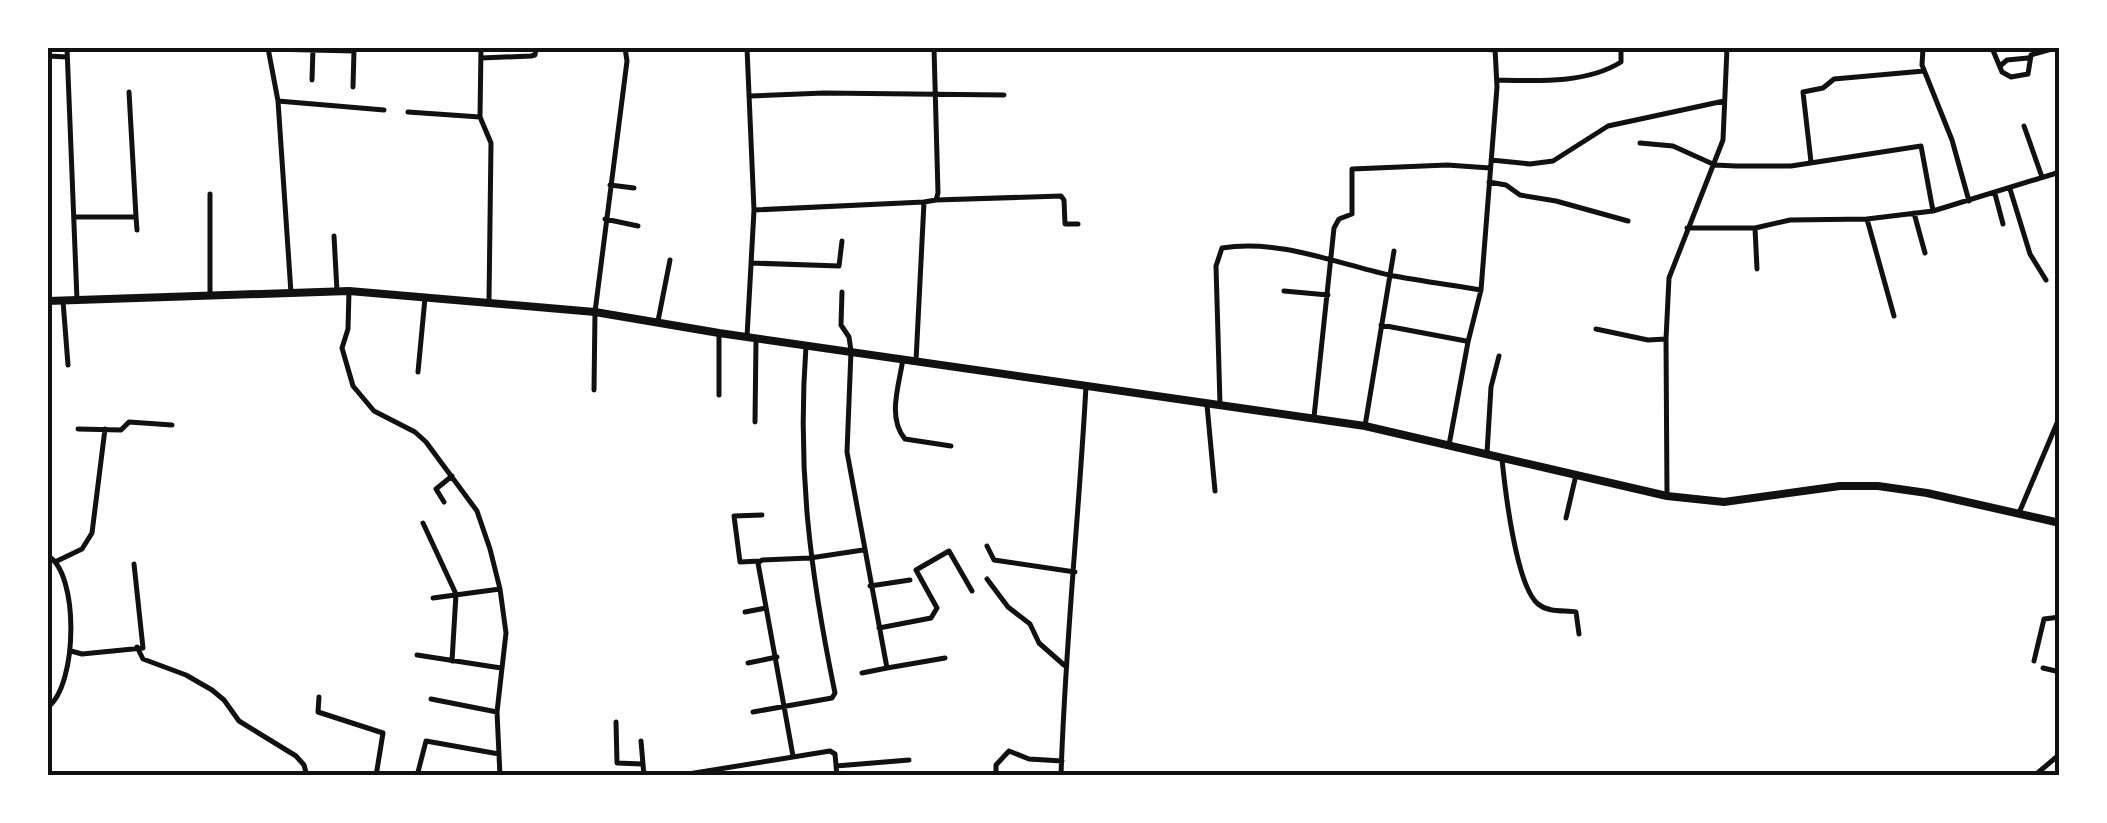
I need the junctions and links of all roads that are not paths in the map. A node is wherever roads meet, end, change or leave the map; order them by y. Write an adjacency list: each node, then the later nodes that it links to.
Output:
1 (67, 48): 18 (street)
2 (268, 48): 15 (street); 31 (street)
3 (481, 48): 19 (street)
4 (536, 48): 19 (street)
5 (625, 48): 43 (street)
6 (747, 48): 29 (street)
7 (934, 48): 27 (street)
8 (1464, 48): 9 (street)
9 (1495, 48): 24 (street)
10 (1621, 48): 24 (street)
11 (1726, 48): 30 (street)
12 (1923, 48): 22 (street)
13 (1992, 48): 21 (street)
14 (2055, 48): 20 (street)
15 (313, 49): 16 (street); 23 (street)
16 (354, 49): 25 (street)
17 (48, 56): 18 (street)
18 (67, 56): 54 (street)
19 (481, 58): 34 (street)
20 (2028, 58): 21 (street); 21 (street)
21 (2000, 66)
22 (1924, 71): 37 (street); 50 (street)
23 (312, 80)
24 (1497, 80): 38 (street)
25 (354, 87)
26 (129, 92): 55 (street)
27 (935, 95): 28 (street); 29 (street); 48 (street)
28 (1004, 95)
29 (750, 96): 51 (street)
30 (1724, 100): 38 (street); 39 (street)
31 (278, 101): 32 (street); 79 (street)
32 (384, 110)
33 (408, 112): 34 (street)
34 (480, 116): 87 (street)
35 (2024, 126): 41 (street)
36 (1640, 144): 39 (street)
37 (1811, 163): 39 (street); 52 (street)
38 (1490, 164): 42 (street); 70 (street)
39 (1716, 165): 62 (street)
40 (2060, 172): 41 (street)
41 (2042, 177): 45 (street)
42 (1489, 182): 58 (street); 75 (street)
43 (610, 185): 44 (street); 56 (street)
44 (634, 188)
45 (2010, 189): 47 (street); 74 (street)
46 (210, 194): 83 (street)
47 (1995, 194): 50 (street); 60 (street)
48 (936, 200): 49 (street); 59 (street)
49 (924, 202): 51 (street); 101 (street)
50 (1969, 202): 52 (street)
51 (754, 210): 71 (street)
52 (1933, 211): 53 (street)
53 (1914, 213): 57 (street); 68 (street)
54 (74, 217): 55 (street); 84 (street)
55 (136, 217): 64 (street)
56 (606, 219): 61 (street); 88 (street)
57 (1866, 219): 63 (street); 89 (street)
58 (1628, 221)
59 (1078, 224)
60 (2003, 224)
61 (638, 226)
62 (1687, 228): 63 (street); 95 (street)
63 (1755, 228): 72 (street)
64 (138, 230)
65 (334, 236): 76 (street)
66 (842, 242): 71 (street)
67 (1394, 251): 73 (street)
68 (1926, 253)
69 (670, 260): 90 (street)
70 (1333, 262): 73 (street); 81 (street); 108 (street)
71 (751, 264): 94 (street)
72 (1757, 269)
73 (1388, 274): 75 (street); 91 (street)
74 (2046, 280)
75 (1481, 290): 96 (street)
76 (336, 291): 77 (main road); 79 (main road)
77 (349, 291): 82 (main road); 120 (street)
78 (1284, 291): 81 (street)
79 (291, 292): 83 (main road)
80 (842, 292): 98 (street)
81 (1328, 294): 110 (street)
82 (425, 295): 87 (main road); 103 (street)
83 (210, 298): 84 (main road)
84 (78, 300): 86 (main road)
85 (48, 301): 86 (main road)
86 (62, 301): 102 (street)
87 (489, 301): 88 (main road)
88 (595, 312): 90 (main road); 105 (street)
89 (1894, 316)
90 (658, 321): 93 (main road)
91 (1381, 325): 96 (street); 113 (street)
92 (1596, 329): 95 (street)
93 (720, 333): 94 (main road); 106 (street)
94 (751, 337): 97 (main road); 111 (street)
95 (1666, 340): 123 (street)
96 (1468, 342): 116 (street)
97 (806, 346): 98 (main road); 133 (street)
98 (850, 351): 100 (main road); 131 (street)
99 (1499, 356): 118 (street)
100 (903, 359): 101 (main road); 117 (street)
101 (916, 361): 104 (main road)
102 (68, 365)
103 (418, 372)
104 (1086, 386): 107 (main road); 137 (street)
105 (594, 390)
106 (719, 396)
107 (1206, 402): 108 (main road); 122 (street)
108 (1220, 404): 110 (main road)
109 (2060, 416): 125 (street)
110 (1314, 418): 113 (main road)
111 (756, 422)
112 (172, 425): 115 (street)
113 (1366, 426): 116 (main road)
114 (78, 429): 115 (street)
115 (105, 429): 134 (street)
116 (1448, 445): 118 (main road)
117 (951, 446)
118 (1487, 453): 119 (main road)
119 (1502, 456): 121 (main road); 149 (street)
120 (452, 476): 124 (street); 141 (street)
121 (1576, 476): 123 (main road); 127 (street)
122 (1215, 491)
123 (1667, 496): 125 (main road)
124 (444, 502)
125 (2019, 513): 129 (main road)
126 (762, 515): 135 (street)
127 (1566, 518)
128 (423, 523): 143 (street)
129 (2060, 523)
130 (988, 546): 137 (street)
131 (863, 550): 133 (street); 140 (street)
132 (48, 556): 134 (street)
133 (810, 558): 135 (street); 167 (street)
134 (56, 561): 151 (street)
135 (760, 561): 145 (street)
136 (134, 564): 150 (street)
137 (1075, 572): 158 (street)
138 (910, 580): 140 (street)
139 (987, 580): 158 (street)
140 (870, 586): 148 (street)
141 (500, 588): 143 (street); 159 (street)
142 (972, 591): 148 (street)
143 (456, 594): 144 (street); 155 (street)
144 (433, 598)
145 (767, 608): 146 (street); 153 (street)
146 (745, 612)
147 (2060, 617): 156 (street)
148 (879, 628): 160 (street)
149 (1579, 634)
150 (140, 648): 151 (street); 179 (street)
151 (71, 651): 166 (street)
152 (416, 655): 155 (street)
153 (777, 658): 157 (street); 167 (street)
154 (945, 658): 160 (street)
155 (452, 661): 159 (street)
156 (2034, 661)
157 (748, 663)
158 (1065, 666): 176 (street)
159 (500, 668): 168 (street)
160 (887, 668): 163 (street)
161 (2043, 668): 162 (street)
162 (2060, 672)
163 (862, 673)
164 (319, 697): 180 (street)
165 (431, 699): 168 (street)
166 (48, 706)
167 (786, 706): 169 (street); 174 (street)
168 (497, 712): 172 (street)
169 (753, 712)
170 (616, 722): 177 (street)
171 (641, 741): 177 (street)
172 (499, 754): 181 (street); 182 (street)
173 (2060, 754): 188 (street)
174 (793, 756): 178 (street); 184 (street)
175 (909, 760): 178 (street)
176 (1062, 760): 186 (street); 187 (street)
177 (642, 764): 183 (street)
178 (836, 766): 185 (street)
179 (308, 776)
180 (376, 776)
181 (418, 776)
182 (500, 776)
183 (644, 776)
184 (676, 776)
185 (837, 776)
186 (996, 776)
187 (1061, 776)
188 (2034, 776)

